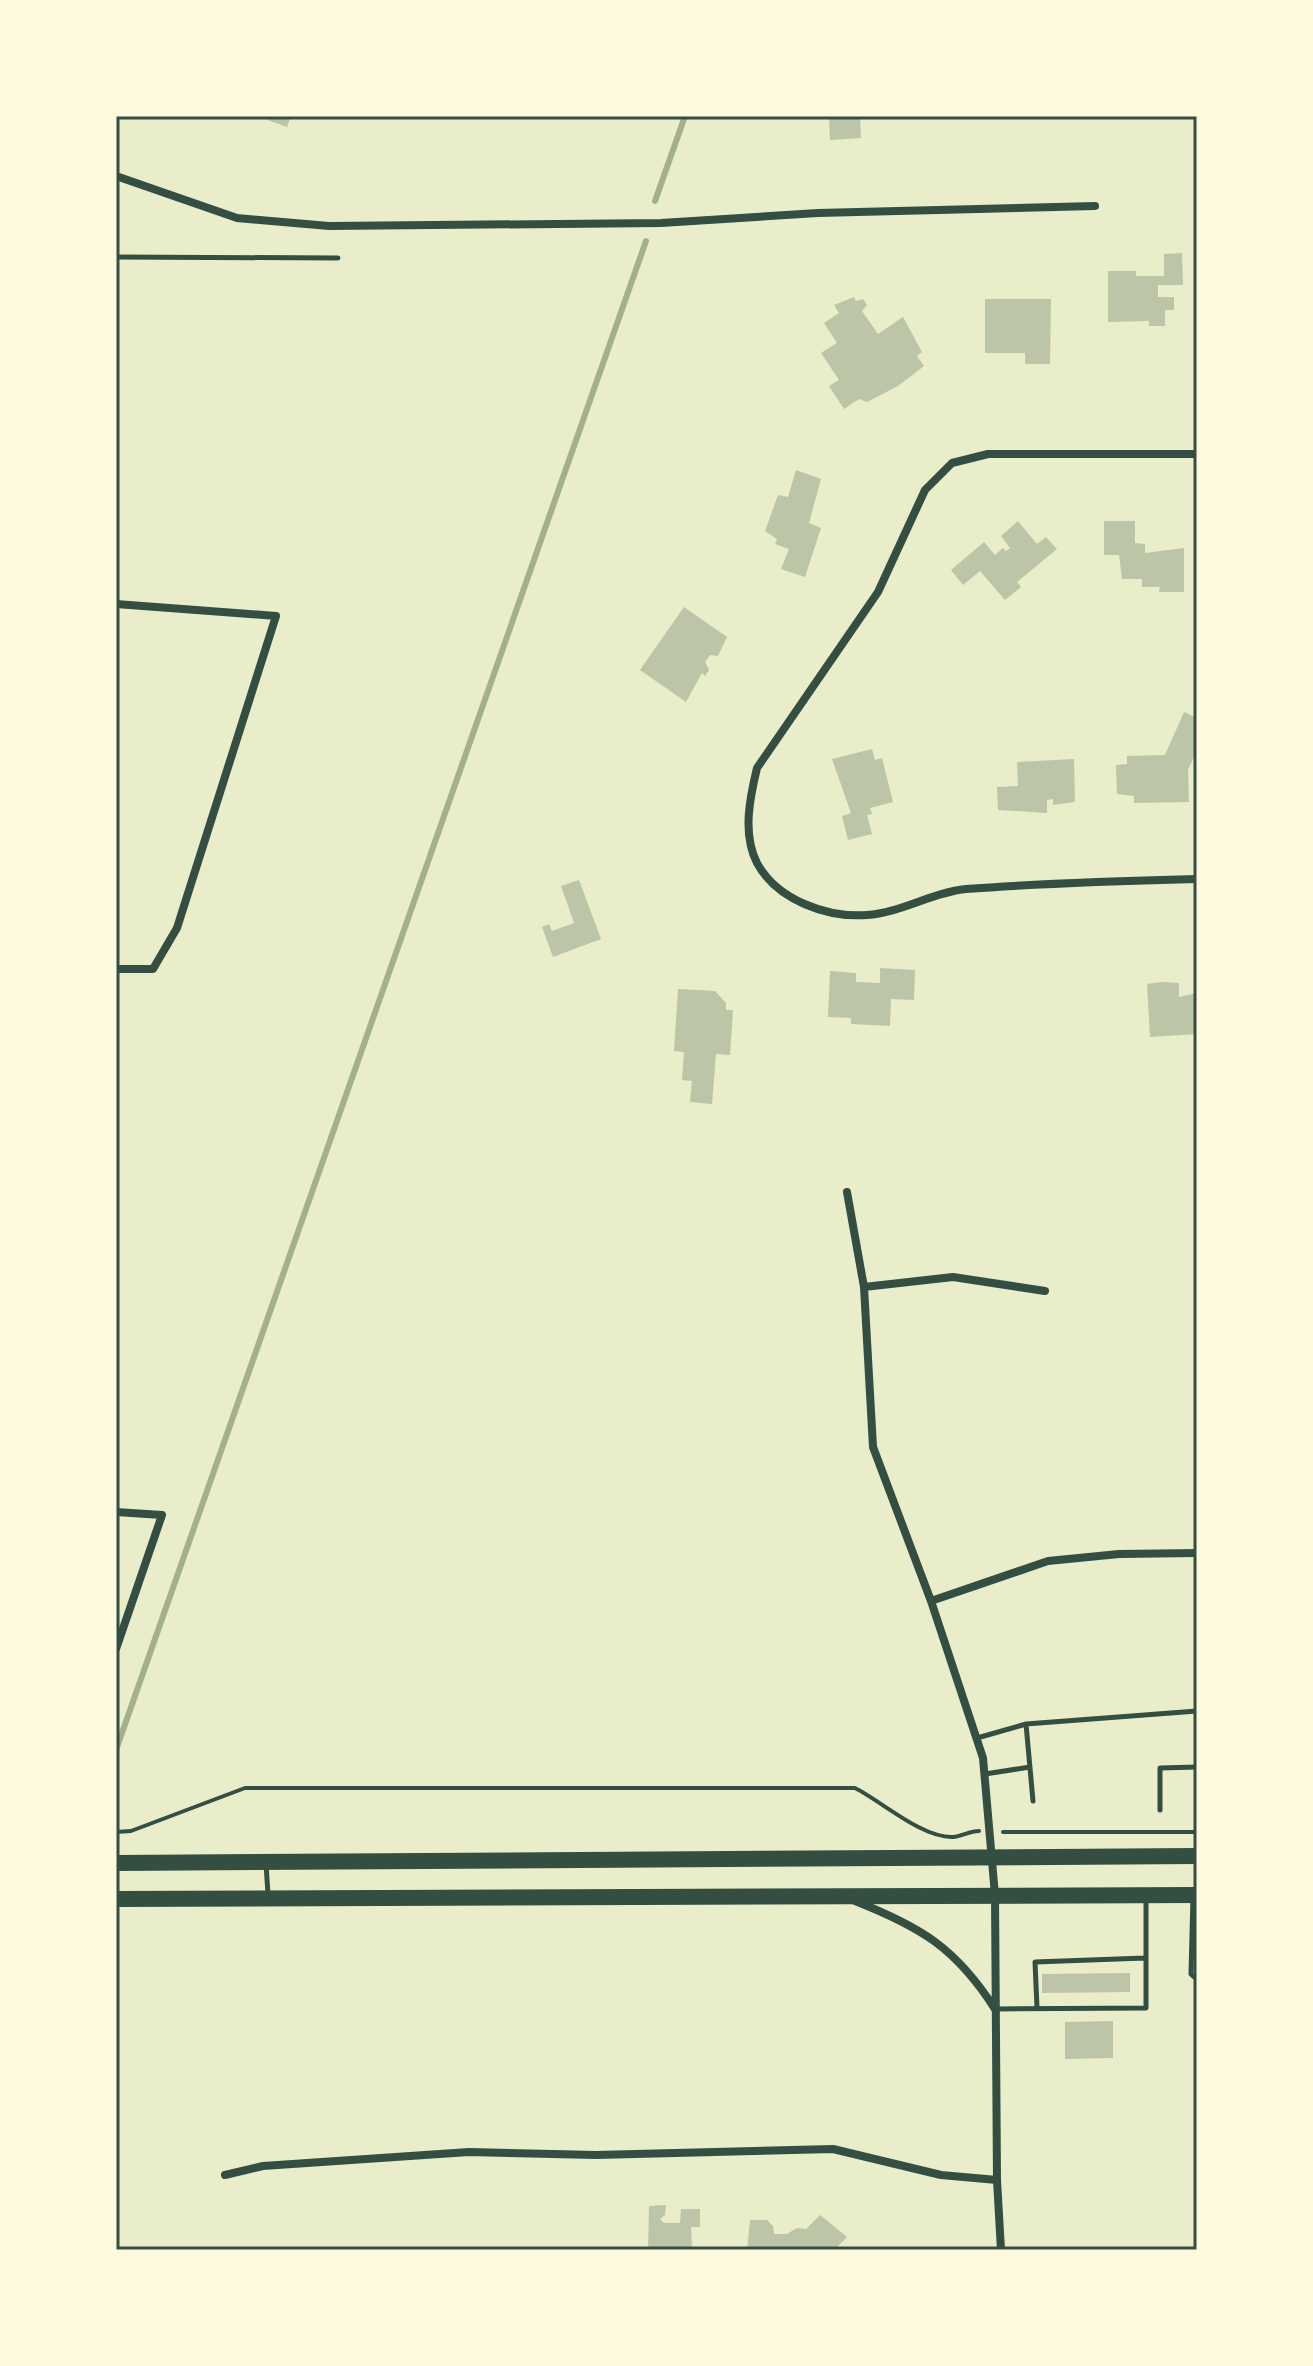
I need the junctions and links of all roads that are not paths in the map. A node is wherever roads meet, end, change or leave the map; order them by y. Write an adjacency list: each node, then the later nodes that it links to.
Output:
1 (116, 176): 2 (street)
2 (1095, 206)
3 (116, 257): 4 (lane)
4 (338, 258)
5 (1197, 454): 7 (street)
6 (116, 604): 8 (street)
7 (1197, 879)
8 (116, 969)
9 (847, 1192): 10 (street)
10 (864, 1287): 11 (street); 14 (street)
11 (1045, 1291)
12 (116, 1512): 15 (street)
13 (1197, 1553): 14 (street)
14 (931, 1601): 18 (street)
15 (116, 1649)
16 (1197, 1711): 17 (lane)
17 (1026, 1724): 18 (lane); 19 (lane)
18 (975, 1738): 21 (street)
19 (1030, 1767): 21 (lane); 22 (lane)
20 (1197, 1767): 23 (lane)
21 (985, 1774): 25 (street)
22 (1033, 1801)
23 (1160, 1810)
24 (1197, 1856): 25 (main road)
25 (993, 1859): 26 (main road); 28 (street)
26 (265, 1862): 27 (main road); 33 (lane)
27 (116, 1863)
28 (995, 1895): 29 (main road); 31 (main road); 37 (street)
29 (1146, 1895): 30 (main road); 34 (lane)
30 (1195, 1895): 35 (lane)
31 (843, 1896): 33 (main road); 37 (street)
32 (116, 1899): 33 (main road)
33 (268, 1899)
34 (1145, 1958): 36 (lane); 36 (lane)
35 (1197, 1979)
36 (1037, 2008): 37 (lane)
37 (995, 2009): 39 (street)
38 (225, 2175): 39 (street)
39 (997, 2180): 40 (street)
40 (1001, 2250)

